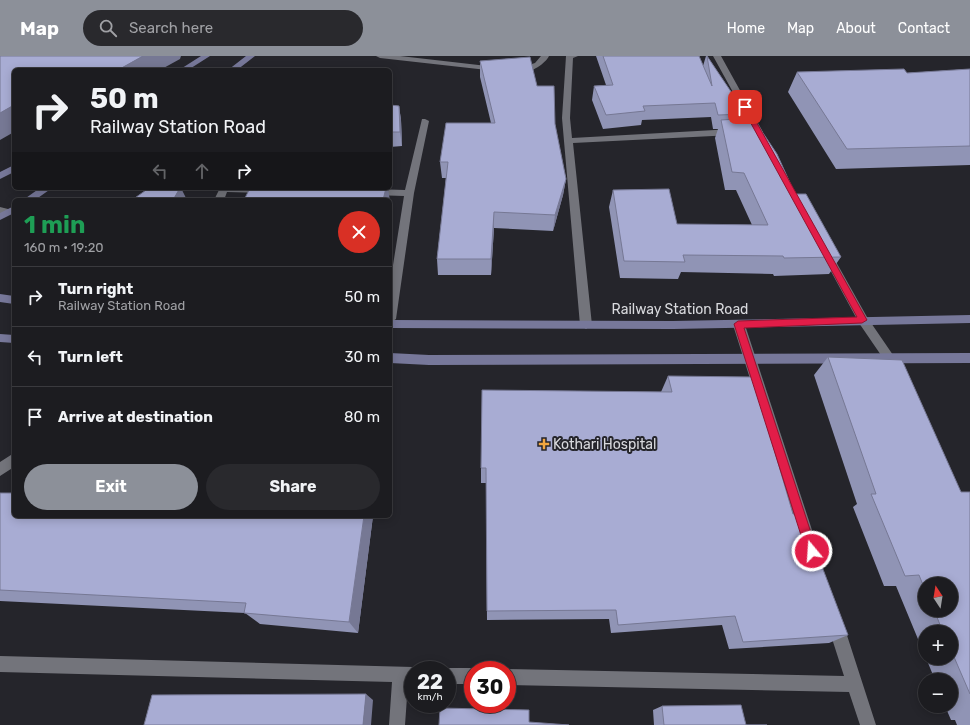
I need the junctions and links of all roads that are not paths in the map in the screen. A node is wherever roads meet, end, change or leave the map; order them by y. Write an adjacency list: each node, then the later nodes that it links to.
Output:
1 (206, 56): 7 (street)
2 (252, 56): 8 (street)
3 (380, 56): 4 (street)
4 (545, 56)
5 (574, 56): 10 (street)
6 (717, 56): 10 (street)
7 (186, 68)
8 (235, 68)
9 (425, 121): 15 (street)
10 (568, 141): 27 (street)
11 (12, 169): 12 (street)
12 (0, 176)
13 (44, 190): 16 (street)
14 (362, 192): 15 (street)
15 (409, 193): 22 (street)
16 (31, 198)
17 (8, 210): 18 (street)
18 (0, 217)
19 (820, 243): 24 (street)
20 (0, 298): 21 (street)
21 (12, 300)
22 (392, 306)
23 (970, 319): 24 (street, Railway Station Road)
24 (862, 320): 26 (street, Railway Station Road); 31 (street)
25 (392, 324): 27 (street, Railway Station Road)
26 (738, 324): 27 (street, Railway Station Road); 33 (street)
27 (586, 325)
28 (0, 338): 29 (street)
29 (12, 339)
30 (392, 358): 33 (street)
31 (889, 358): 32 (street); 33 (street)
32 (970, 358)
33 (750, 359): 36 (street)
34 (12, 461): 35 (street)
35 (0, 470)
36 (808, 540)
37 (830, 608): 41 (street)
38 (0, 664): 39 (street)
39 (404, 675)
40 (516, 677): 41 (street)
41 (855, 684): 44 (street)
42 (404, 690): 43 (street)
43 (397, 725)
44 (868, 725)

